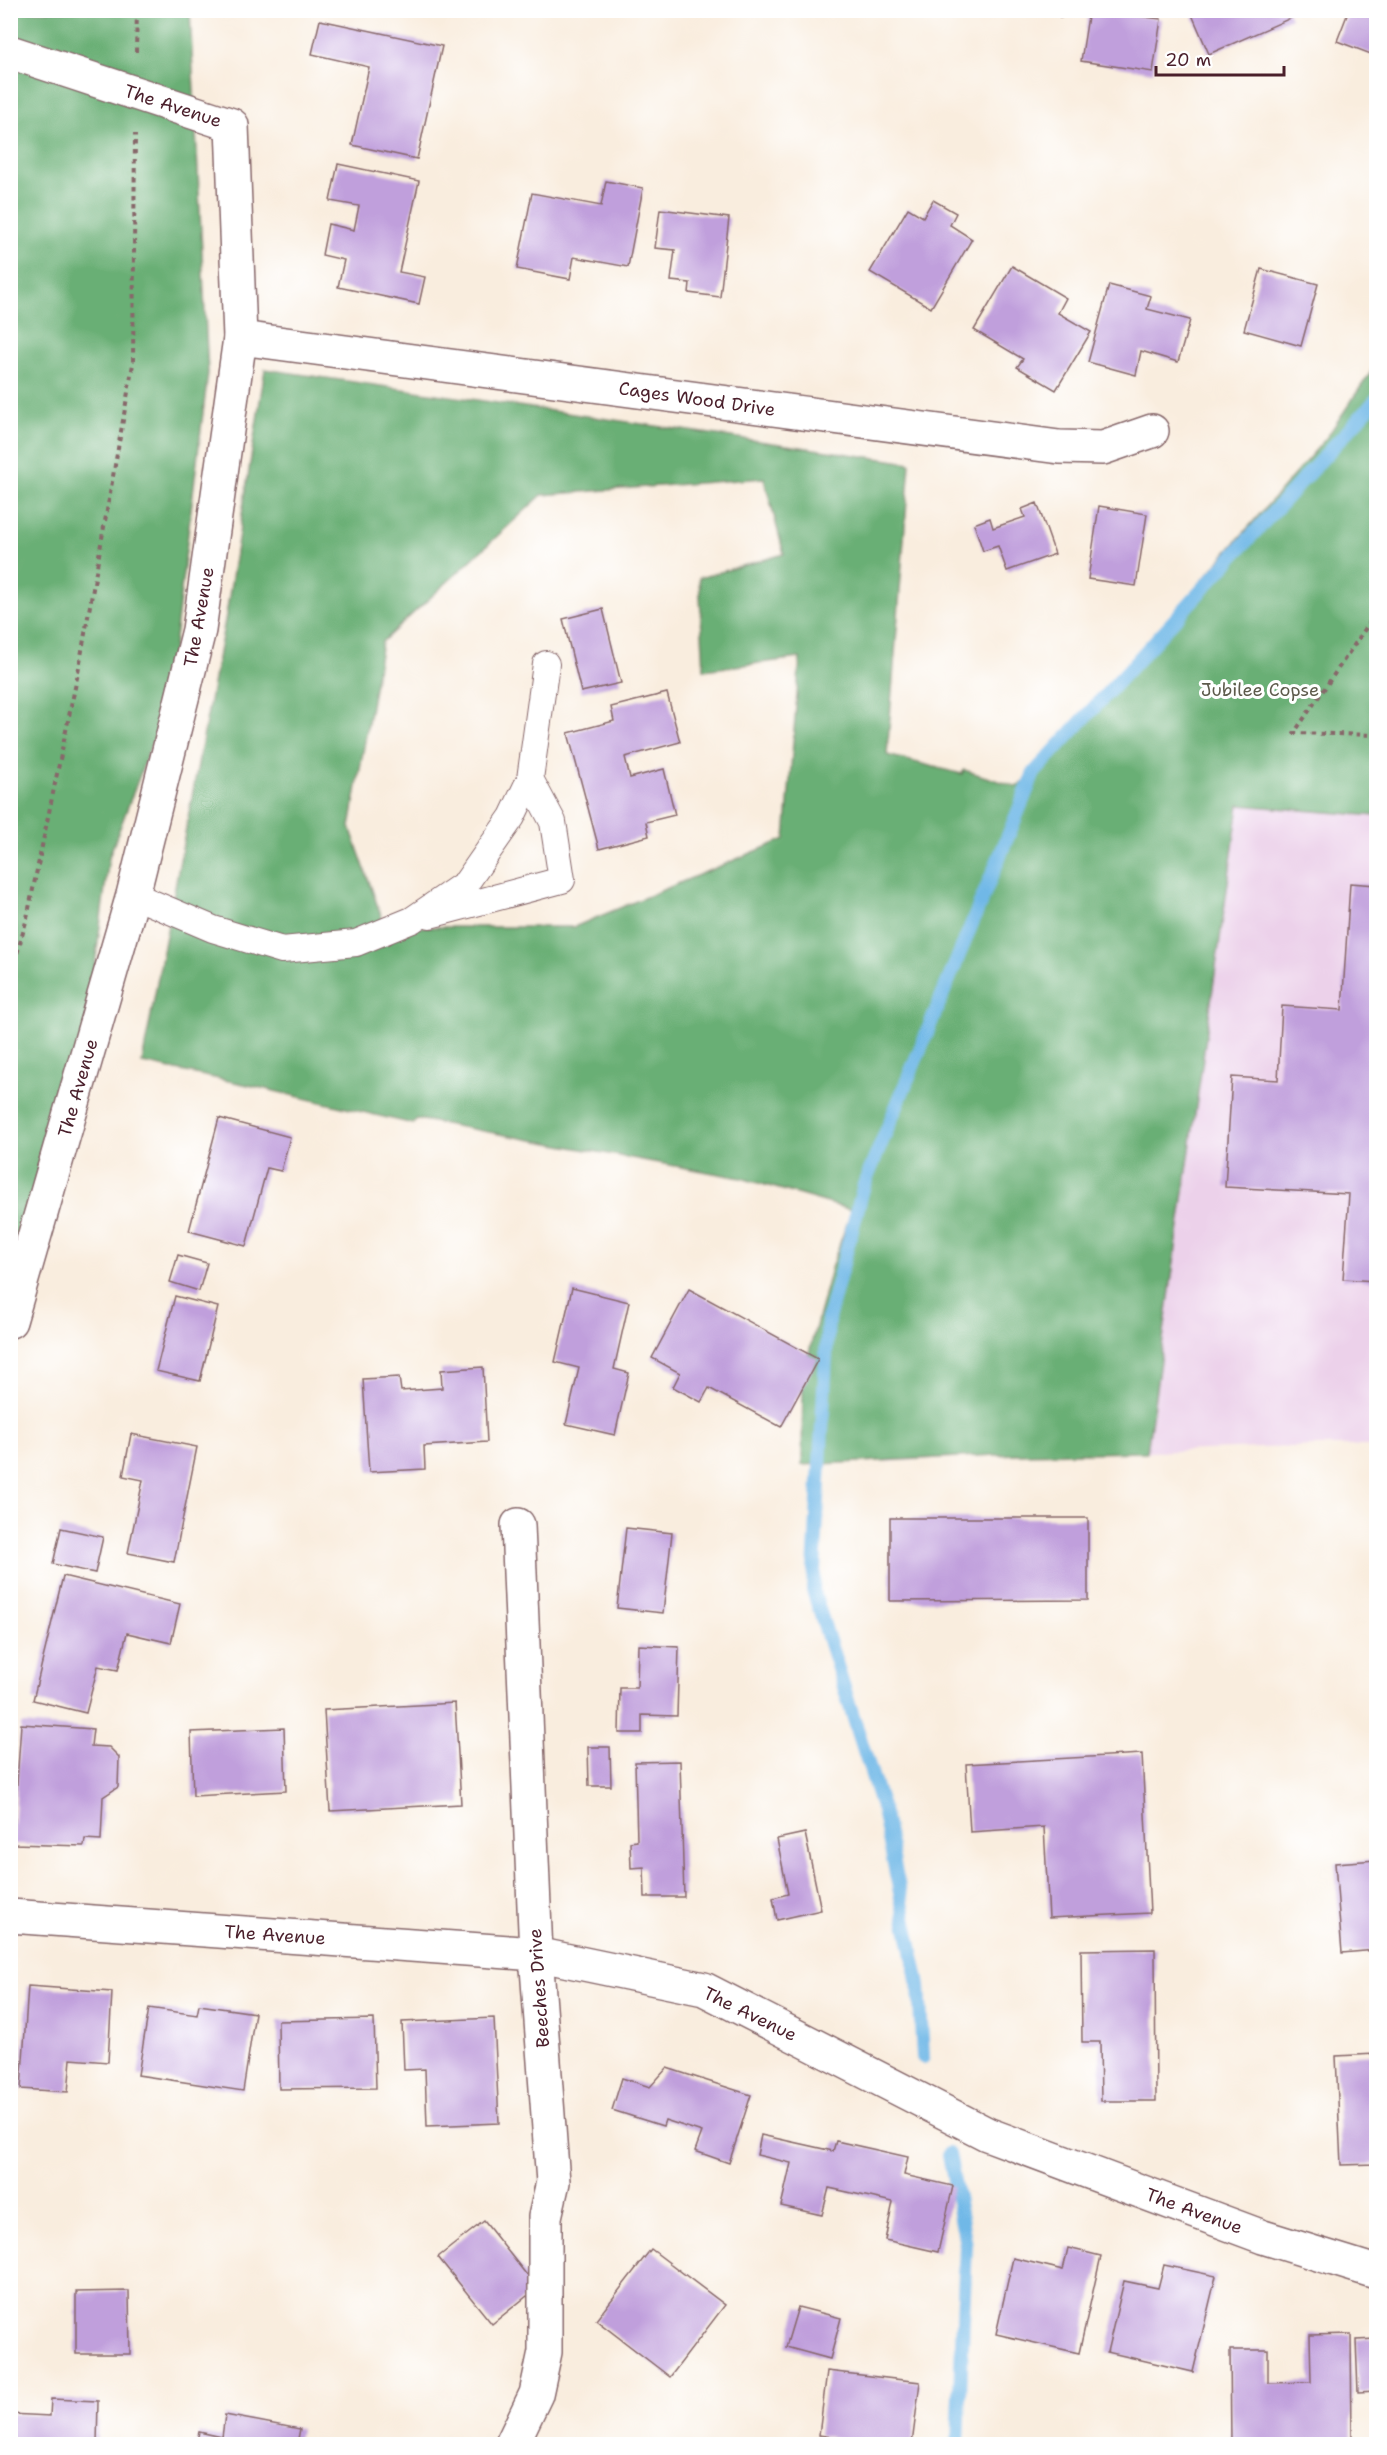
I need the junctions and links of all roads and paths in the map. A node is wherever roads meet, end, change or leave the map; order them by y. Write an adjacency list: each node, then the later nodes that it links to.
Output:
1 (137, 10): 3 (path)
2 (10, 52): 3 (street, The Avenue)
3 (135, 93): 4 (street, The Avenue); 12 (path)
4 (240, 338): 5 (street, Cages Wood Drive); 10 (street, The Avenue)
5 (1152, 431)
6 (1377, 613): 8 (path)
7 (546, 664): 9 (lane)
8 (1377, 735)
9 (530, 779): 11 (lane); 11 (lane)
10 (133, 895): 11 (lane); 13 (street, The Avenue)
11 (412, 920)
12 (10, 979)
13 (10, 1321)
14 (518, 1525): 16 (street, Beeches Drive)
15 (10, 1916): 16 (street, The Avenue)
16 (536, 1954): 17 (street, The Avenue); 18 (street, Beeches Drive)
17 (1377, 2272)
18 (512, 2445)

